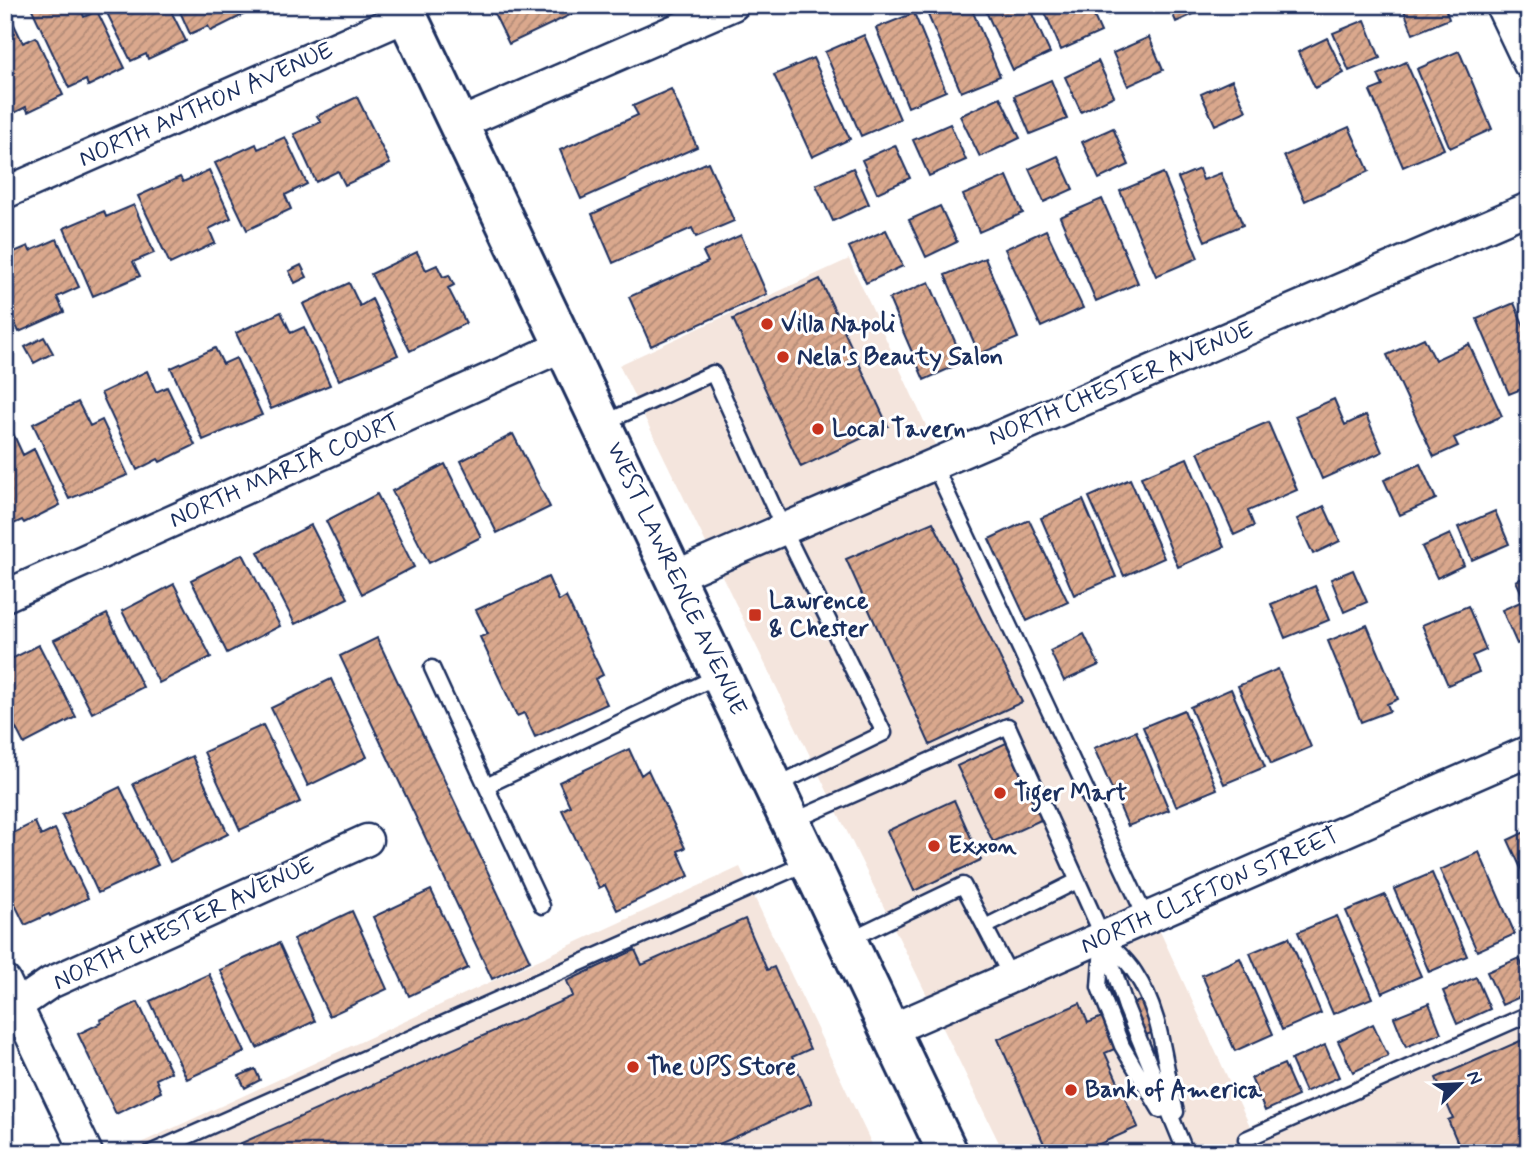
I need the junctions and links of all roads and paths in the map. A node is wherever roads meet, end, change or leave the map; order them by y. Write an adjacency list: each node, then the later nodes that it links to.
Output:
1 (733, 5): 5 (street)
2 (1501, 5): 4 (street)
3 (405, 10): 5 (main road, WEST LAWRENCE AVENUE); 6 (street, NORTH ANTHON AVENUE)
4 (1529, 64)
5 (459, 124): 8 (main road, WEST LAWRENCE AVENUE)
6 (5, 193)
7 (1529, 208): 10 (street, NORTH CHESTER AVENUE)
8 (565, 345): 9 (main road, WEST LAWRENCE AVENUE); 13 (street, NORTH MARIA COURT)
9 (602, 424): 11 (lane); 12 (main road, WEST LAWRENCE AVENUE)
10 (933, 465): 11 (street, NORTH CHESTER AVENUE); 24 (lane)
11 (785, 530): 12 (street, NORTH CHESTER AVENUE); 18 (lane)
12 (675, 576): 15 (main road, WEST LAWRENCE AVENUE)
13 (5, 596)
14 (432, 668): 17 (lane)
15 (721, 674): 17 (lane); 18 (main road, WEST LAWRENCE AVENUE)
16 (1529, 751): 24 (street, NORTH CLIFTON STREET)
17 (486, 786): 23 (lane)
18 (775, 786): 19 (main road, WEST LAWRENCE AVENUE)
19 (792, 822): 21 (main road, WEST LAWRENCE AVENUE); 22 (lane)
20 (367, 840): 29 (street, NORTH CHESTER AVENUE)
21 (811, 862): 27 (main road, WEST LAWRENCE AVENUE); 34 (lane)
22 (1077, 881): 25 (lane); 26 (lane)
23 (542, 906)
24 (1146, 918): 26 (street, NORTH CLIFTON STREET)
25 (985, 927): 27 (lane); 28 (lane)
26 (1103, 937): 28 (street, NORTH CLIFTON STREET); 36 (lane); 36 (lane)
27 (848, 940): 31 (main road, WEST LAWRENCE AVENUE)
28 (1011, 977): 31 (street, NORTH CLIFTON STREET)
29 (9, 1000): 33 (street)
30 (1529, 1014): 32 (lane)
31 (890, 1030): 35 (main road, WEST LAWRENCE AVENUE)
32 (1246, 1139)
33 (87, 1153)
34 (150, 1153)
35 (948, 1153)
36 (1186, 1153)

